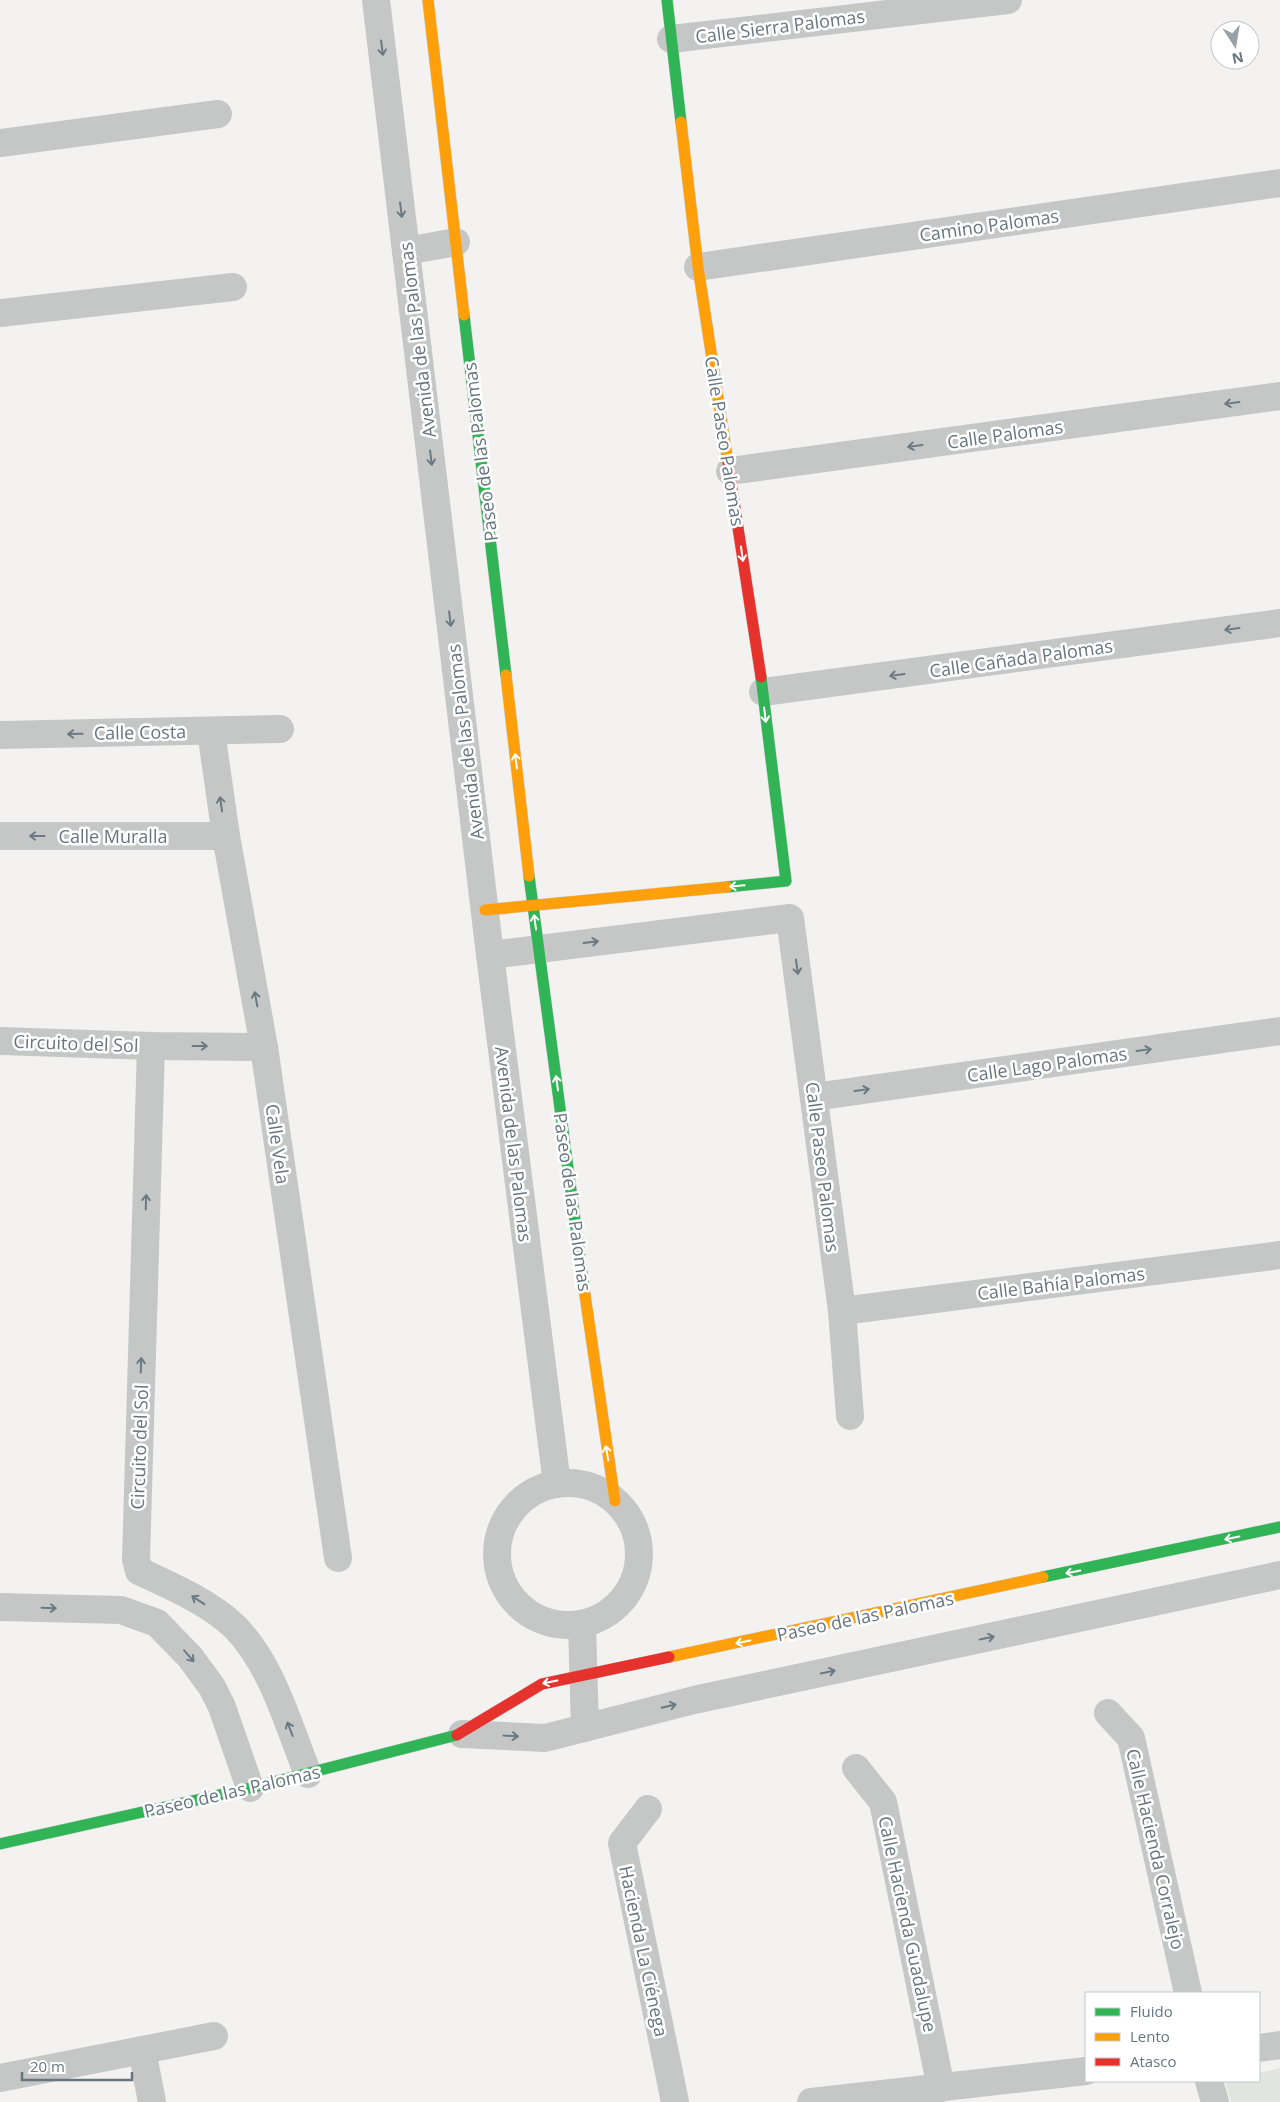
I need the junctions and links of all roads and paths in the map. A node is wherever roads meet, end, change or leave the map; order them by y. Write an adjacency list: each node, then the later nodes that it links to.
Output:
1 (376, 0): 10 (street, Avenida de las Palomas, one-way to 10)
2 (428, 0): 9 (street, Paseo de las Palomas)
3 (667, 0): 5 (street, Calle Paseo Palomas)
4 (1008, 0): 5 (street, Calle Sierra Palomas)
5 (671, 39): 11 (street, Calle Paseo Palomas)
6 (218, 114): 7 (street)
7 (0, 143)
8 (1280, 183): 11 (street, Camino Palomas)
9 (456, 242): 10 (street); 23 (street, Paseo de las Palomas, one-way to 9)
10 (406, 251): 24 (street, Avenida de las Palomas, one-way to 24)
11 (698, 267): 15 (street, Calle Paseo Palomas)
12 (233, 287): 13 (street)
13 (0, 313)
14 (1280, 396): 15 (street, Calle Palomas, one-way to 15)
15 (730, 471): 17 (street, Calle Paseo Palomas, one-way to 17)
16 (1280, 623): 17 (street, Calle Cañada Palomas, one-way to 17)
17 (762, 692): 23 (street, Calle Paseo Palomas, one-way to 23)
18 (280, 729): 19 (street, Calle Costa)
19 (211, 731): 20 (street, Calle Costa, one-way to 20); 22 (street, Calle Vela, one-way to 19)
20 (0, 735)
21 (0, 836): 22 (street, Calle Muralla, one-way to 21)
22 (226, 836): 30 (street, Calle Vela, one-way to 22)
23 (532, 904): 24 (street); 25 (street, Paseo de las Palomas, one-way to 23)
24 (485, 910): 26 (street, Avenida de las Palomas)
25 (539, 949): 26 (street); 31 (street, Calle Paseo Palomas, one-way to 31); 36 (street, Paseo de las Palomas, one-way to 25)
26 (490, 955): 35 (street, Avenida de las Palomas)
27 (1280, 1031): 31 (street, Calle Lago Palomas, one-way to 27)
28 (0, 1041): 29 (street, Circuito del Sol)
29 (151, 1046): 30 (street, Circuito del Sol, one-way to 30); 47 (street, Circuito del Sol, one-way to 29)
30 (264, 1047): 38 (street, Calle Vela)
31 (814, 1097): 33 (street, Calle Paseo Palomas)
32 (1280, 1255): 33 (street, Calle Bahía Palomas)
33 (842, 1311): 34 (street, Calle Paseo Palomas)
34 (850, 1416)
35 (557, 1484): 36 (street); 41 (street)
36 (615, 1501): 41 (street)
37 (1280, 1527): 42 (street, Paseo de las Palomas, one-way to 42)
38 (338, 1558)
39 (1280, 1575): 44 (street, Paseo de las Palomas, one-way to 39)
40 (0, 1607): 48 (street, one-way to 48)
41 (582, 1624): 42 (street)
42 (584, 1676): 44 (street); 45 (street, Paseo de las Palomas, one-way to 45)
43 (1108, 1713): 51 (street, Calle Hacienda Corralejo)
44 (585, 1728): 45 (street, Paseo de las Palomas, one-way to 44)
45 (462, 1734): 47 (street, Paseo de las Palomas)
46 (856, 1768): 59 (street, Calle Hacienda Guadalupe)
47 (308, 1774): 48 (street, Paseo de las Palomas)
48 (250, 1788): 50 (street, Paseo de las Palomas)
49 (648, 1808): 61 (street, Hacienda La Ciénega)
50 (0, 1844)
51 (1188, 1992)
52 (214, 2036): 55 (street)
53 (1280, 2045): 54 (street)
54 (1260, 2048)
55 (142, 2050): 57 (street); 60 (street)
56 (1085, 2071): 59 (street)
57 (0, 2078)
58 (1209, 2082): 63 (street)
59 (941, 2088): 62 (street)
60 (152, 2102)
61 (675, 2102)
62 (811, 2102)
63 (1216, 2102)

